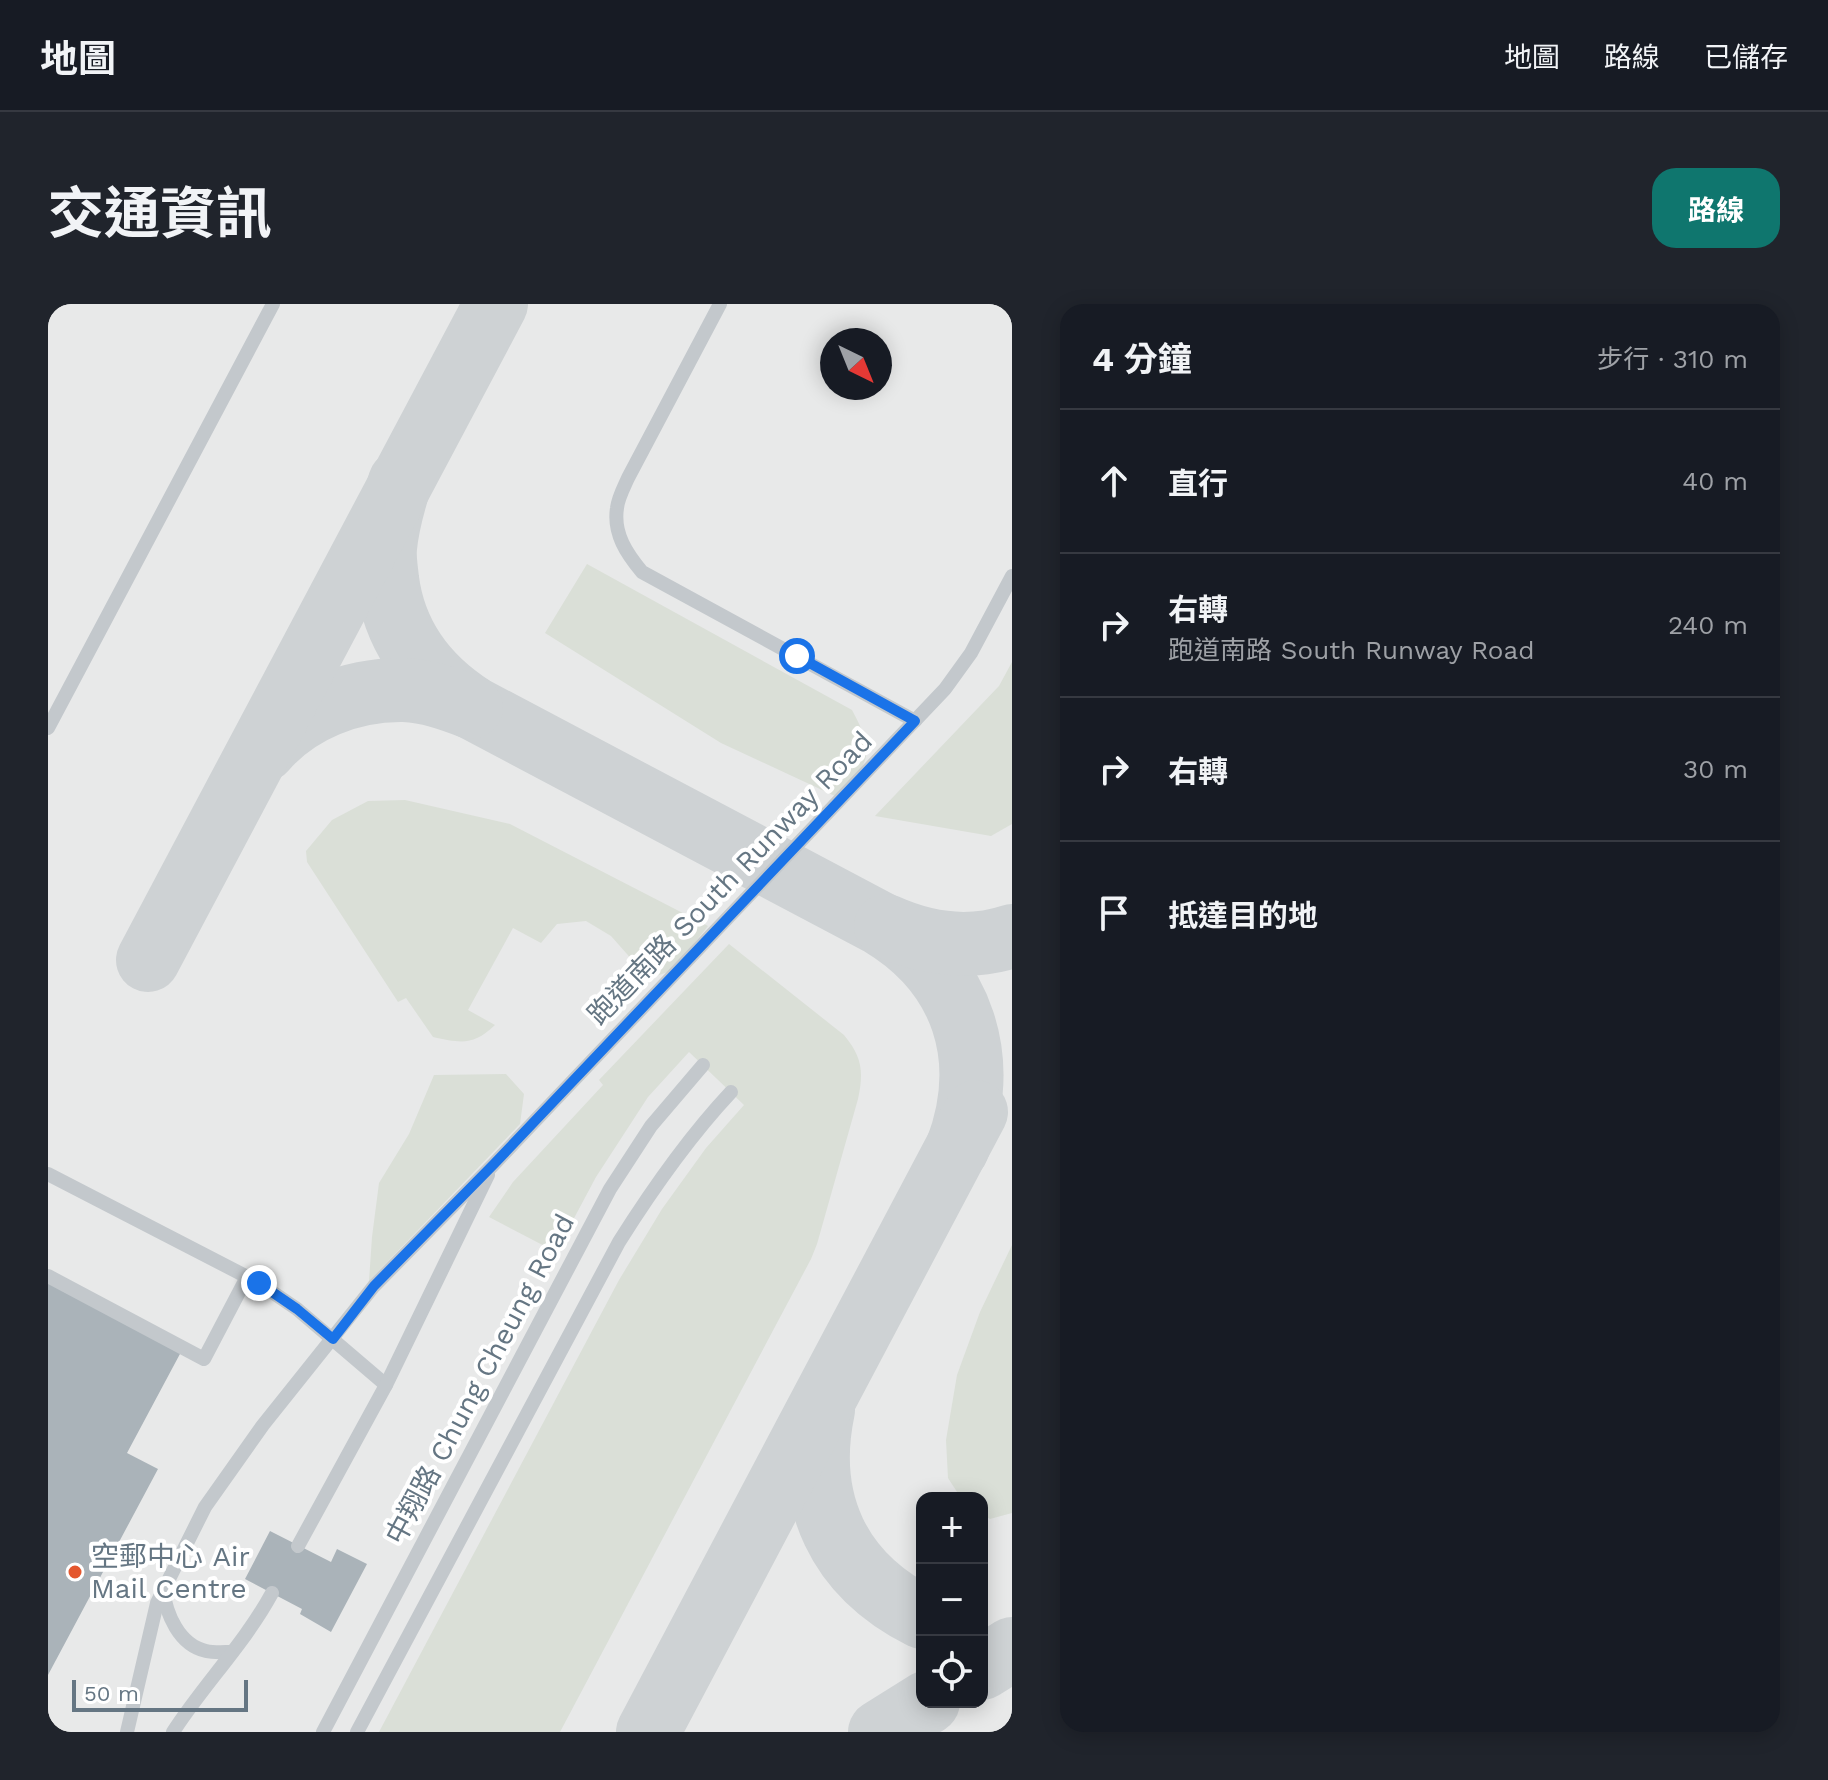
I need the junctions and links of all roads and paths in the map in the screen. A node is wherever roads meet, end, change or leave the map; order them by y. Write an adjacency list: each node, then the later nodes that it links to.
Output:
1 (273, 304): 5 (lane)
2 (720, 304): 4 (lane)
3 (1012, 576): 4 (lane, 跑道南路 South Runway Road)
4 (915, 721): 8 (lane, 跑道南路 South Runway Road)
5 (48, 728)
6 (703, 1065): 20 (lane, 中翔路 Chung Cheung Road)
7 (731, 1092): 21 (lane, 中翔路 Chung Cheung Road)
8 (494, 1164): 12 (lane, 跑道南路 South Runway Road); 13 (lane, 跑道南路 South Runway Road)
9 (48, 1174): 11 (lane)
10 (48, 1276): 11 (lane)
11 (247, 1277): 12 (lane)
12 (333, 1339): 13 (lane); 15 (lane, 跑道南路 South Runway Road)
13 (386, 1385): 14 (lane, 跑道南路 South Runway Road)
14 (298, 1546)
15 (163, 1589): 17 (lane); 18 (lane, 跑道南路 South Runway Road)
16 (272, 1593): 17 (lane)
17 (232, 1652): 19 (lane)
18 (127, 1732)
19 (173, 1732)
20 (323, 1732)
21 (357, 1732)

